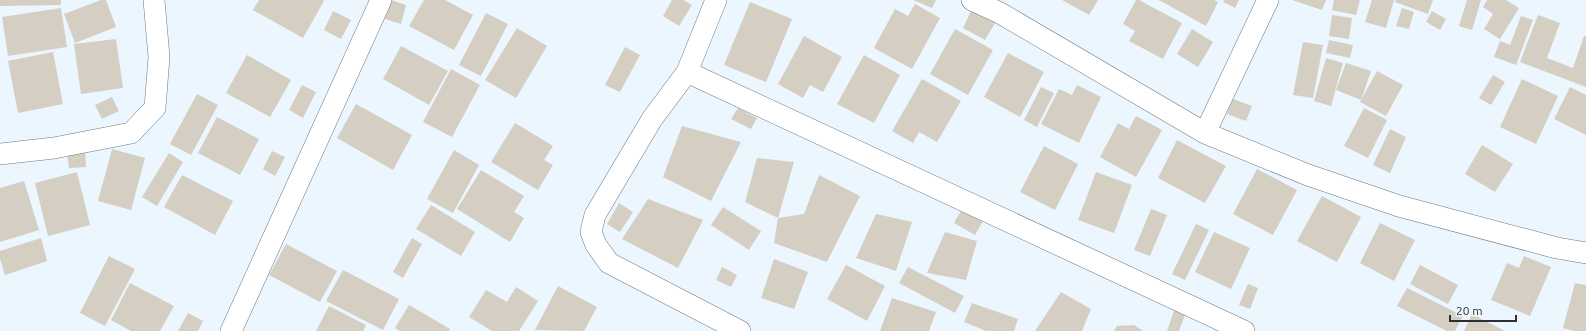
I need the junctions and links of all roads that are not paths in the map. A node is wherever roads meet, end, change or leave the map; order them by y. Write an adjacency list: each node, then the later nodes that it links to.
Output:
1 (154, 0): 9 (street)
2 (381, 0): 11 (street)
3 (716, 0): 7 (street)
4 (972, 0): 6 (street)
5 (1268, 0): 8 (street)
6 (1003, 7): 8 (street)
7 (687, 72): 12 (street); 13 (street)
8 (1205, 132): 10 (street)
9 (0, 154)
10 (1586, 253)
11 (232, 331)
12 (740, 331)
13 (1244, 331)

